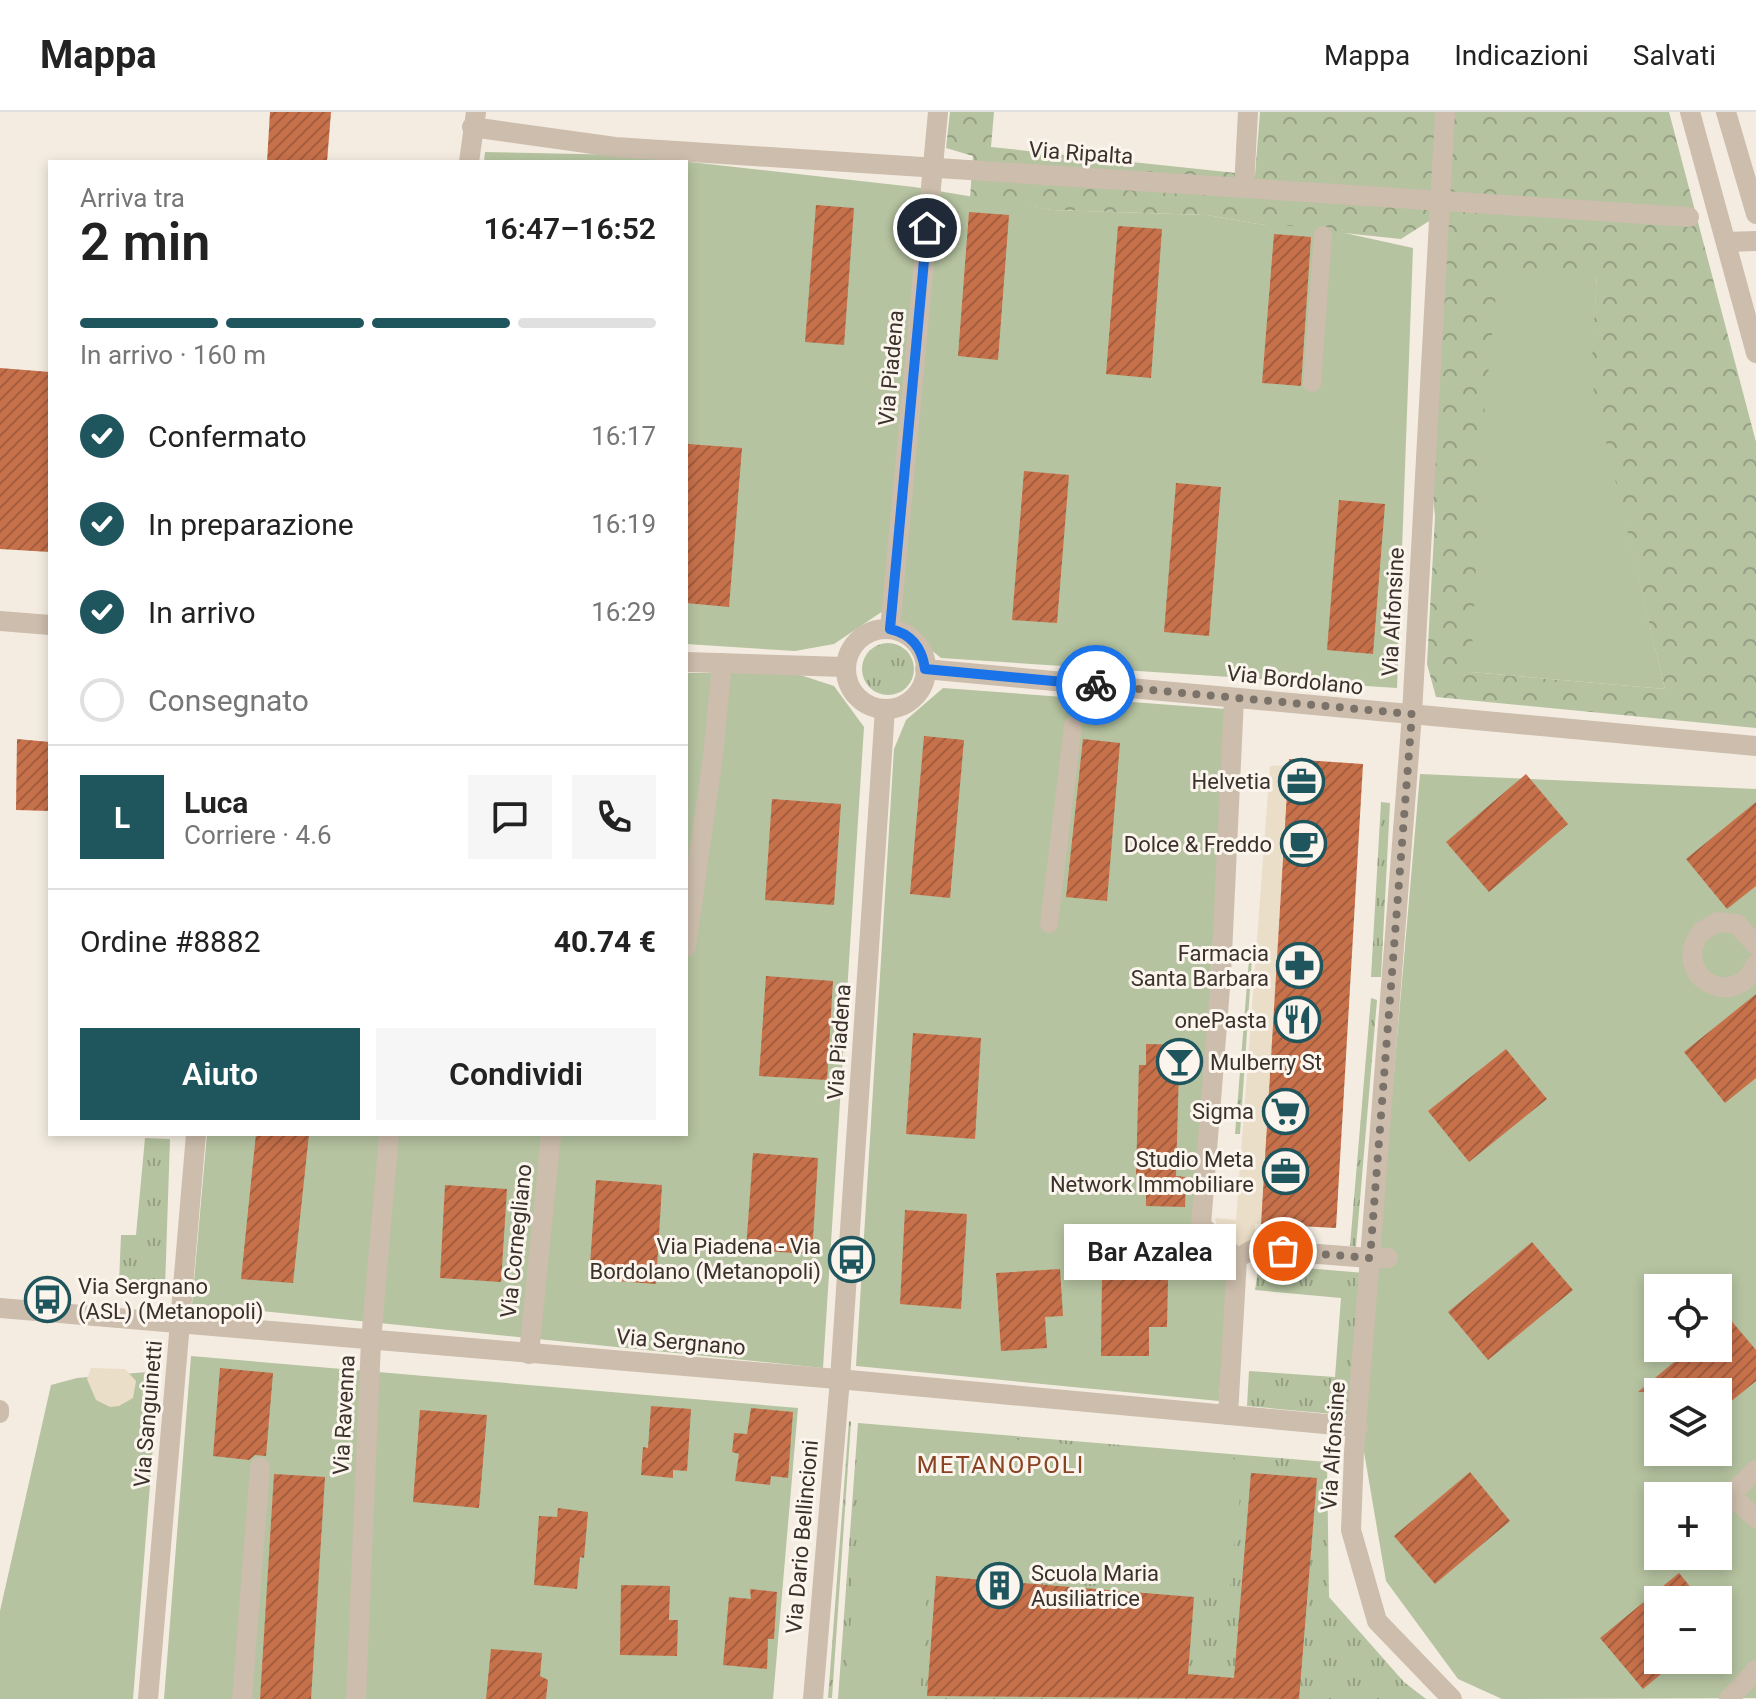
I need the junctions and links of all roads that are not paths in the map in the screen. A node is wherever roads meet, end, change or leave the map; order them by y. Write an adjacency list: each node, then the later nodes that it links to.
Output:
1 (938, 112): 9 (street, Via Piadena)
2 (1248, 112): 10 (street)
3 (1445, 112): 11 (street, Via Alfonsine)
4 (1690, 112): 12 (street)
5 (1726, 112): 13 (street)
6 (474, 120): 7 (street, Via Ripalta); 8 (street)
7 (614, 154): 9 (street, Via Ripalta)
8 (469, 160)
9 (933, 167): 10 (street, Via Ripalta); 22 (street, Via Piadena)
10 (1244, 188): 11 (street, Via Ripalta)
11 (1439, 200): 14 (street, Via Ripalta); 29 (street, Via Alfonsine)
12 (1719, 214): 13 (street); 17 (street)
13 (1756, 214)
14 (1689, 217)
15 (1323, 235): 19 (street)
16 (1756, 241): 17 (street)
17 (1726, 242): 18 (street)
18 (1756, 353)
19 (1312, 383)
20 (0, 621): 21 (street)
21 (48, 625)
22 (890, 629): 25 (street); 26 (street)
23 (688, 662): 24 (street)
24 (722, 663): 25 (street); 33 (street)
25 (845, 667): 28 (street)
26 (925, 669): 27 (street, Via Bordolano); 28 (street)
27 (1234, 698): 29 (street, Via Bordolano); 39 (street)
28 (885, 709): 45 (street, Via Piadena)
29 (1412, 714): 31 (street, Via Bordolano); 40 (street, Via Alfonsine)
30 (1073, 725): 32 (street)
31 (1756, 746)
32 (1049, 924)
33 (688, 933)
34 (1756, 945): 35 (street)
35 (1756, 964)
36 (196, 1136): 42 (street, Via Sanguinetti)
37 (389, 1136): 43 (street, Via Ravenna)
38 (551, 1136): 44 (street, Via Cornegliano)
39 (1237, 1258): 40 (street); 46 (street)
40 (1379, 1258): 47 (street, Via Alfonsine)
41 (0, 1308): 42 (street, Via Sergnano)
42 (180, 1326): 43 (street, Via Sergnano); 52 (street, Via Sanguinetti)
43 (371, 1341): 44 (street, Via Sergnano); 54 (street, Via Ravenna)
44 (529, 1354): 45 (street, Via Sergnano)
45 (840, 1379): 46 (street, Via Sergnano); 55 (street, Via Dario Bellincioni)
46 (1228, 1415): 47 (street, Via Sergnano)
47 (1358, 1427): 56 (street, Via Alfonsine)
48 (260, 1467): 53 (street)
49 (1756, 1470): 50 (street)
50 (1756, 1518)
51 (1756, 1670): 57 (street)
52 (148, 1699)
53 (242, 1699)
54 (356, 1699)
55 (813, 1699)
56 (1452, 1699)
57 (1729, 1699)

